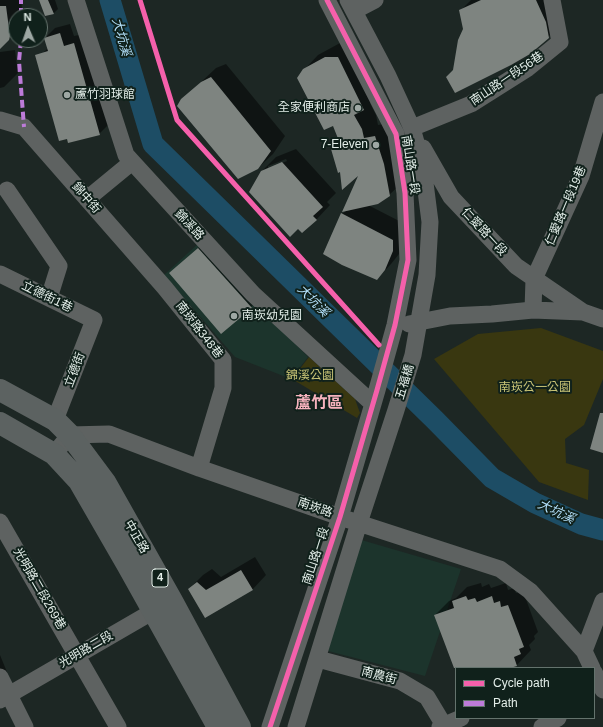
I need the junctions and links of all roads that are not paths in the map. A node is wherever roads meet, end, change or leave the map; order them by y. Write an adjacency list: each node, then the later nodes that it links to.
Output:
1 (76, 0): 9 (street, 錦溪路)
2 (327, 0): 21 (street, 南山路一段)
3 (375, 0): 5 (street)
4 (552, 0): 8 (street, 南山路一段56巷)
5 (351, 6): 8 (street, 南山路一段)
6 (603, 102): 13 (street, 仁愛路一段19巷)
7 (0, 120): 11 (street, 錦中街)
8 (412, 128): 13 (street, 仁愛路一段); 20 (street, 南山路一段)
9 (132, 162): 11 (street); 25 (street, 錦溪路)
10 (7, 190): 15 (street)
11 (87, 199): 14 (street, 錦中街)
12 (0, 274): 15 (street, 立德街1巷)
13 (534, 279): 16 (street, 仁愛路一段19巷); 17 (street, 仁愛路一段)
14 (165, 288): 30 (street, 南崁路348巷)
15 (49, 298): 19 (street, 立德街1巷)
16 (533, 310): 17 (street, 仁愛路一段); 20 (street, 仁愛路一段)
17 (583, 312): 18 (street, 仁愛路一段)
18 (603, 319)
19 (94, 320): 26 (street, 立德街)
20 (419, 323): 21 (street, 仁愛路一段); 23 (street, 南山路一段)
21 (395, 325): 22 (street, 南山路一段)
22 (388, 348): 25 (street, 五福橋)
23 (413, 355): 33 (street, 五福橋)
24 (0, 390): 26 (main road, 4)
25 (375, 397): 31 (street, 南山路一段)
26 (55, 420): 28 (main road, 4)
27 (0, 423): 29 (main road, 4)
28 (70, 435): 29 (street); 30 (street, 南崁路); 34 (main road, 中正路 / 4)
29 (54, 454): 36 (main road, 中正路 / 4)
30 (199, 468): 31 (street, 南崁路)
31 (340, 517): 33 (street, 南崁路); 52 (street, 南山路一段)
32 (0, 522): 38 (street, 光明路二段269巷)
33 (359, 523): 37 (street, 南崁路); 39 (street)
34 (172, 601): 36 (street, 光明路二段); 51 (main road, 中正路 / 4)
35 (603, 601): 37 (street)
36 (153, 611): 38 (street, 光明路二段); 50 (main road, 中正路 / 4)
37 (584, 651): 40 (street, 南崁路)
38 (78, 656): 44 (street, 光明路二段); 49 (street, 光明路二段269巷)
39 (318, 659): 47 (street, 南農街); 53 (street)
40 (592, 667)
41 (595, 674): 43 (street)
42 (0, 677): 44 (street)
43 (603, 692)
44 (5, 698): 48 (street)
45 (458, 719): 47 (street)
46 (556, 719): 54 (street)
47 (443, 726)
48 (25, 727)
49 (118, 727)
50 (218, 727)
51 (240, 727)
52 (270, 727)
53 (296, 727)
54 (542, 727)

